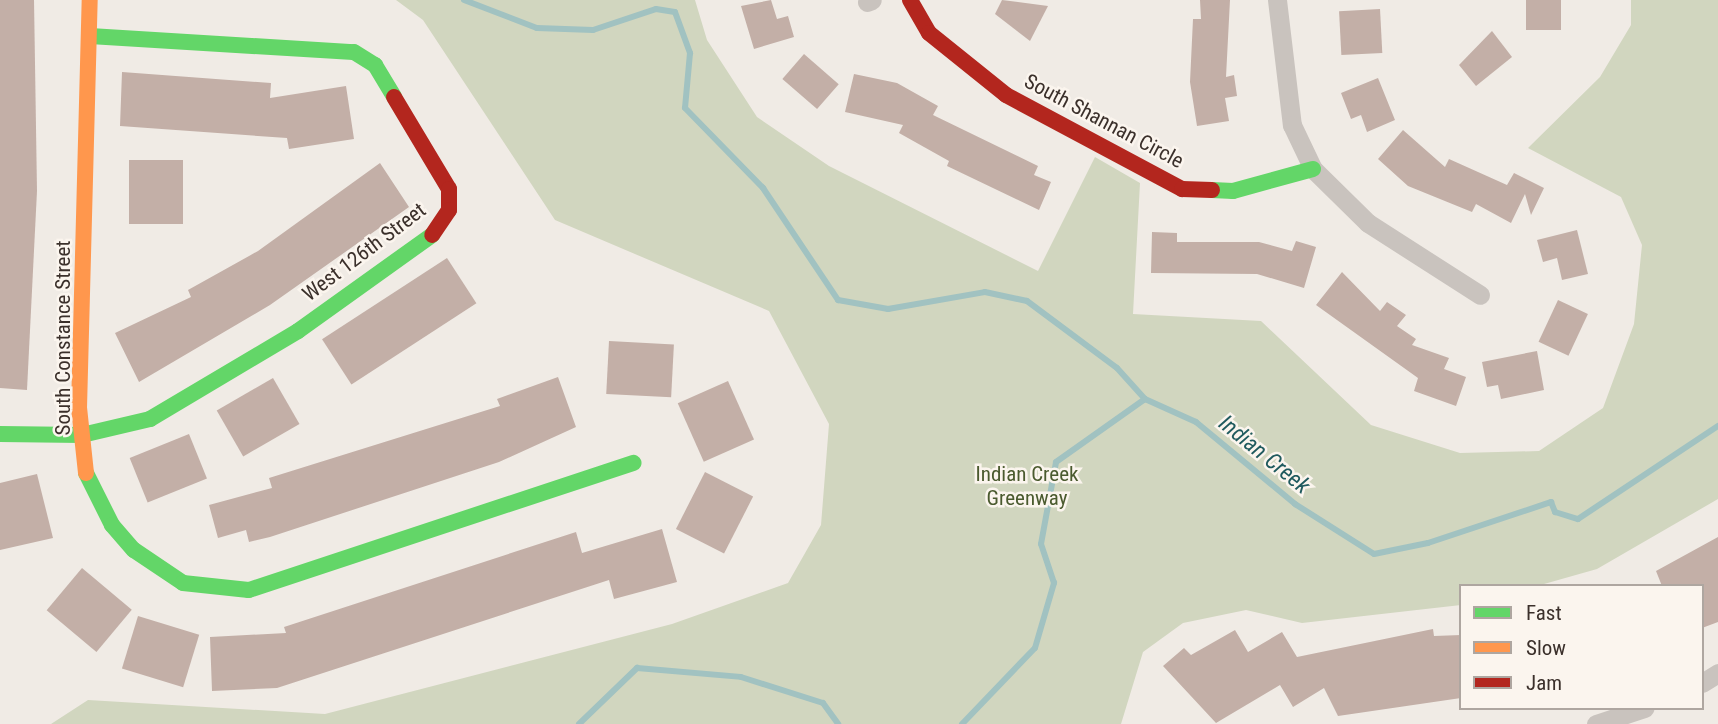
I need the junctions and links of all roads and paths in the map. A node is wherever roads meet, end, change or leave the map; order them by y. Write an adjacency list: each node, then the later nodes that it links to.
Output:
1 (90, 0): 4 (street, South Constance Street)
2 (911, 0): 5 (street, South Shannan Circle)
3 (1277, 0): 5 (street)
4 (90, 36): 8 (street, South Constance Street); 8 (street, West 126th Street)
5 (1313, 169): 6 (street)
6 (1480, 295)
7 (0, 434): 8 (street, West 126th Street)
8 (82, 435): 9 (street, South Constance Street)
9 (634, 463)
10 (1638, 710): 11 (street)
11 (1597, 724)

